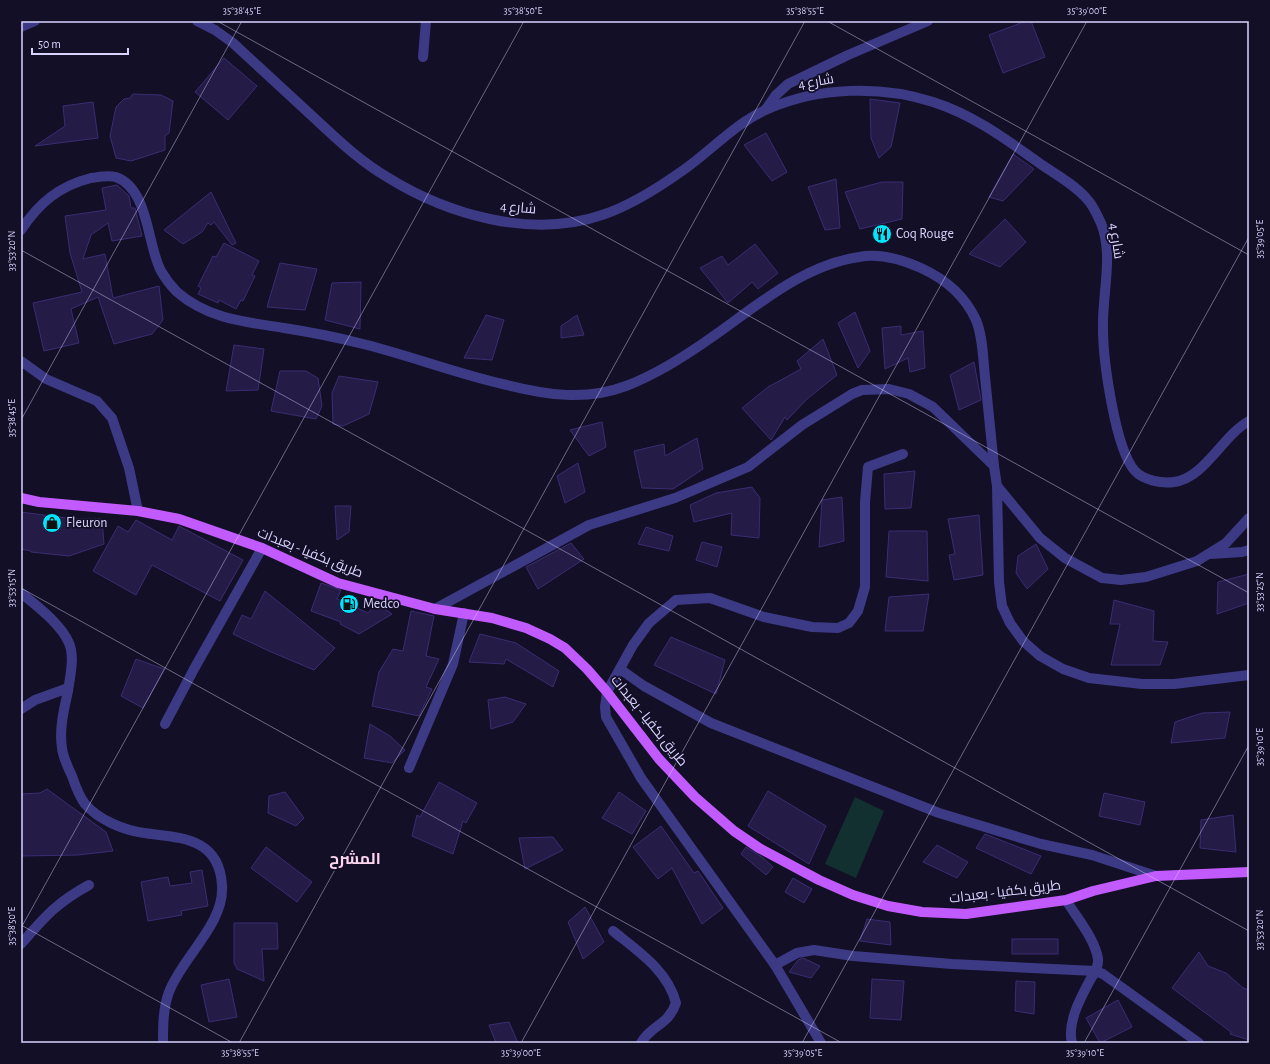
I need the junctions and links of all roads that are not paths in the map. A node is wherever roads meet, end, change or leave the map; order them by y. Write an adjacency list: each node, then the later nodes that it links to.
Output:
1 (35, 21): 5 (street)
2 (196, 21): 7 (street, شارع 4)
3 (426, 21): 6 (street)
4 (928, 21): 7 (street)
5 (21, 27)
6 (423, 57)
7 (766, 110): 10 (street, شارع 4)
8 (21, 230): 12 (street)
9 (21, 361): 15 (street)
10 (1249, 421)
11 (903, 454): 23 (street)
12 (994, 466): 13 (street); 21 (street)
13 (997, 486): 19 (street); 24 (street)
14 (21, 498): 15 (main road, طريق بكفيا - بعبدات)
15 (138, 511): 17 (main road, طريق بكفيا - بعبدات)
16 (1249, 518): 19 (street)
17 (262, 548): 21 (main road, طريق بكفيا - بعبدات); 28 (street)
18 (1249, 550): 19 (street)
19 (1210, 554)
20 (21, 593): 25 (street)
21 (435, 608): 22 (main road, طريق بكفيا - بعبدات)
22 (464, 613): 26 (main road, طريق بكفيا - بعبدات); 29 (street)
23 (620, 669): 26 (street); 31 (street)
24 (1249, 675)
25 (68, 688): 27 (street); 38 (street)
26 (608, 692): 33 (main road, طريق بكفيا - بعبدات); 36 (street)
27 (21, 709)
28 (165, 724)
29 (409, 768)
30 (1249, 872): 31 (main road, طريق بكفيا - بعبدات)
31 (1156, 876): 33 (main road, طريق بكفيا - بعبدات)
32 (89, 885): 35 (street)
33 (1066, 900): 37 (street)
34 (613, 931): 39 (street)
35 (21, 944)
36 (775, 965): 37 (street); 40 (street)
37 (1095, 971): 41 (street); 42 (street)
38 (163, 1043)
39 (641, 1043)
40 (821, 1043)
41 (1072, 1043)
42 (1199, 1043)

